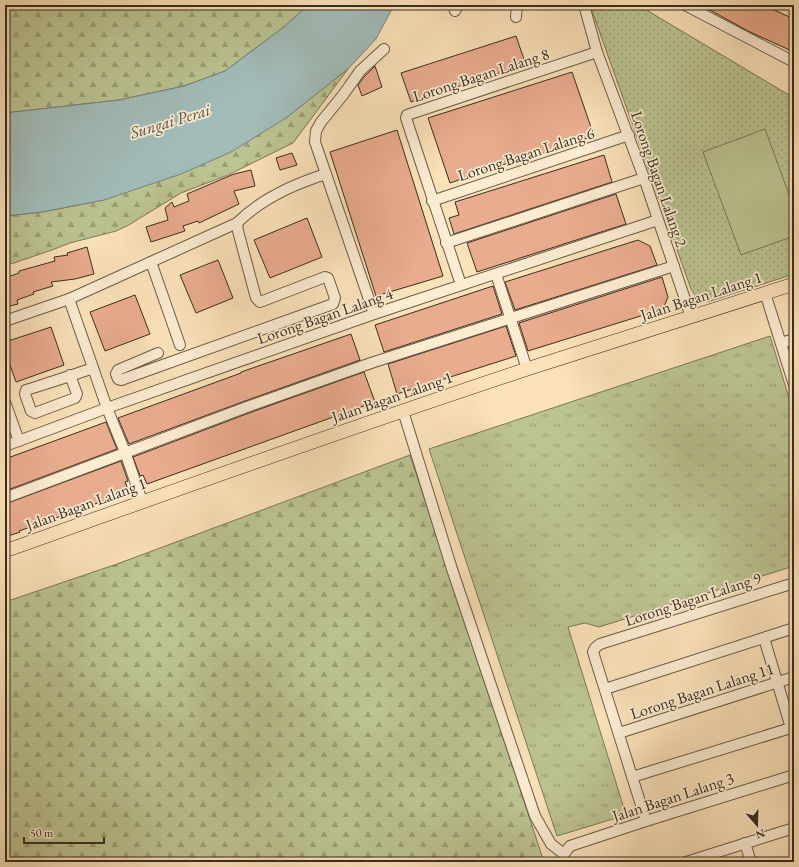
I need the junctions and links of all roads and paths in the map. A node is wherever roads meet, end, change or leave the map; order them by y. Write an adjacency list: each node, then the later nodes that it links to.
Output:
1 (517, 5): 4 (street)
2 (584, 5): 6 (street, Lorong Bagan Lalang 2)
3 (685, 5): 7 (street)
4 (516, 17)
5 (384, 49): 9 (street)
6 (597, 52): 8 (street, Lorong Bagan Lalang 2); 11 (street, Lorong Bagan Lalang 8)
7 (794, 62)
8 (628, 135): 10 (street, Lorong Bagan Lalang 2); 11 (street, Lorong Bagan Lalang 6)
9 (326, 174): 13 (street); 22 (street)
10 (644, 178): 12 (street, Lorong Bagan Lalang 2); 14 (street)
11 (432, 200): 14 (street, Lorong Bagan Lalang 8)
12 (658, 220): 16 (street, Lorong Bagan Lalang 2); 17 (street, Lorong Bagan Lalang 4)
13 (237, 223): 15 (street); 29 (street)
14 (446, 243): 19 (street, Lorong Bagan Lalang 8)
15 (151, 262): 21 (street); 28 (street)
16 (674, 266): 23 (street, Lorong Bagan Lalang 2); 24 (street)
17 (496, 274): 19 (street, Lorong Bagan Lalang 4); 24 (street)
18 (794, 284): 20 (main road, Jalan Bagan Lalang 1)
19 (460, 285): 22 (street, Lorong Bagan Lalang 4)
20 (765, 293): 23 (main road, Jalan Bagan Lalang 1); 27 (street)
21 (69, 299): 25 (street); 30 (street)
22 (374, 314): 35 (street, Lorong Bagan Lalang 4)
23 (691, 317): 31 (main road, Jalan Bagan Lalang 1)
24 (510, 319): 31 (street); 39 (street)
25 (5, 321)
26 (794, 339): 27 (street)
27 (781, 343): 33 (street)
28 (180, 345)
29 (158, 353)
30 (93, 368): 32 (street); 35 (street)
31 (527, 369): 36 (main road, Jalan Bagan Lalang 1)
32 (70, 376): 32 (street)
33 (794, 386)
34 (5, 402): 37 (street)
35 (107, 408): 37 (street, Lorong Bagan Lalang 4); 39 (street)
36 (403, 411): 41 (main road, Jalan Bagan Lalang 1); 56 (street)
37 (19, 441): 38 (street, Lorong Bagan Lalang 4)
38 (5, 446)
39 (126, 452): 40 (street); 41 (street)
40 (5, 498)
41 (142, 501): 42 (main road, Jalan Bagan Lalang 1)
42 (5, 551)
43 (794, 583): 48 (street, Lorong Bagan Lalang 9)
44 (794, 628): 45 (street)
45 (764, 638): 47 (street); 48 (street)
46 (794, 678): 47 (street, Lorong Bagan Lalang 11)
47 (779, 682): 49 (street); 50 (street, Lorong Bagan Lalang 11)
48 (605, 690): 50 (street)
49 (793, 727): 52 (street)
50 (619, 733): 52 (street)
51 (794, 775): 53 (street, Jalan Bagan Lalang 3)
52 (632, 777): 53 (street)
53 (646, 821): 56 (street, Jalan Bagan Lalang 3)
54 (794, 828): 55 (street)
55 (745, 843): 57 (street); 58 (street)
56 (564, 858)
57 (686, 862)
58 (751, 862)

